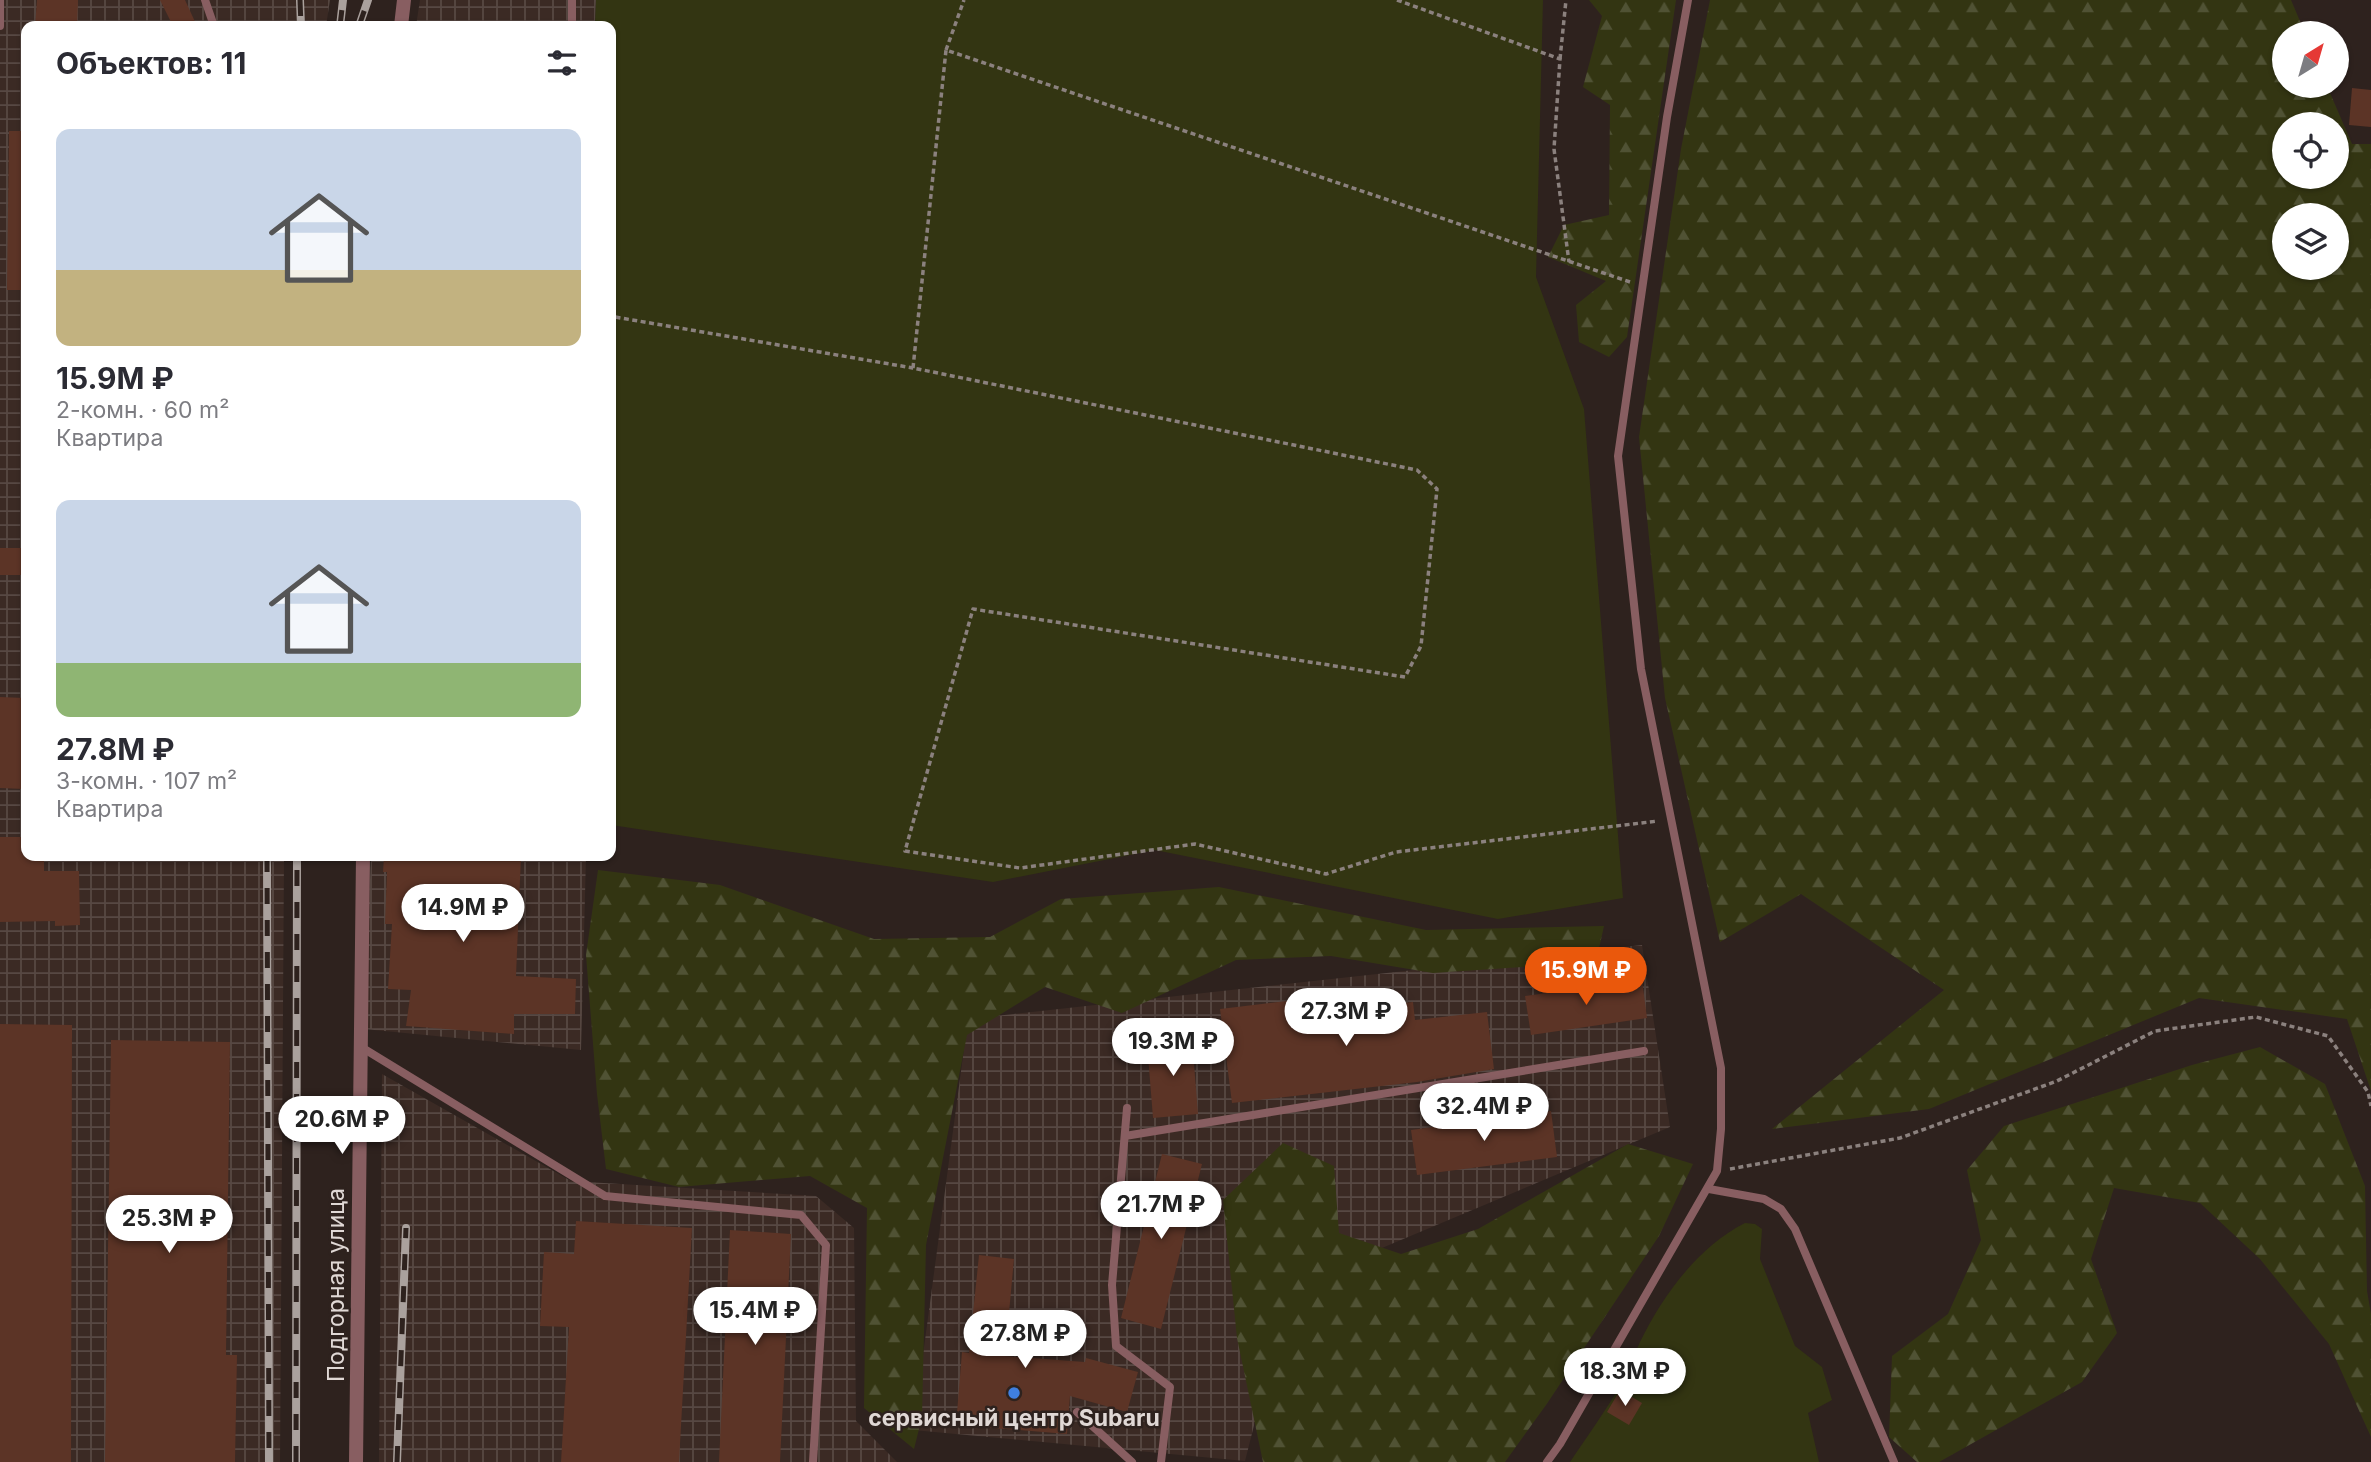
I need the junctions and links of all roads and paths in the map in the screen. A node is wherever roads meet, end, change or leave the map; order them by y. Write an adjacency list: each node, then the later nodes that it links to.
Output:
1 (0, 0): 12 (lane)
2 (205, 0): 9 (lane)
3 (404, 0): 10 (street)
4 (572, 0): 11 (lane)
5 (964, 0): 13 (path)
6 (1397, 0): 14 (path)
7 (1566, 0): 14 (path)
8 (1688, 0): 16 (lane)
9 (212, 21)
10 (402, 21)
11 (572, 21)
12 (0, 26)
13 (946, 50): 15 (path); 18 (path)
14 (1560, 59): 15 (path)
15 (1569, 262): 16 (path)
16 (1644, 287): 19 (lane)
17 (616, 318): 18 (path)
18 (912, 368): 19 (path)
19 (1671, 819): 26 (lane)
20 (363, 861): 21 (street, Подгорная улица)
21 (360, 1047): 29 (street, Подгорная улица); 30 (lane)
22 (1644, 1051): 25 (lane)
23 (2371, 1106): 26 (path)
24 (1127, 1108): 25 (lane)
25 (1125, 1136): 32 (lane)
26 (1717, 1171): 27 (lane)
27 (1709, 1189): 33 (lane); 34 (lane)
28 (1077, 1412): 31 (lane)
29 (356, 1462)
30 (813, 1462)
31 (1132, 1462)
32 (1161, 1462)
33 (1547, 1462)
34 (1894, 1462)

